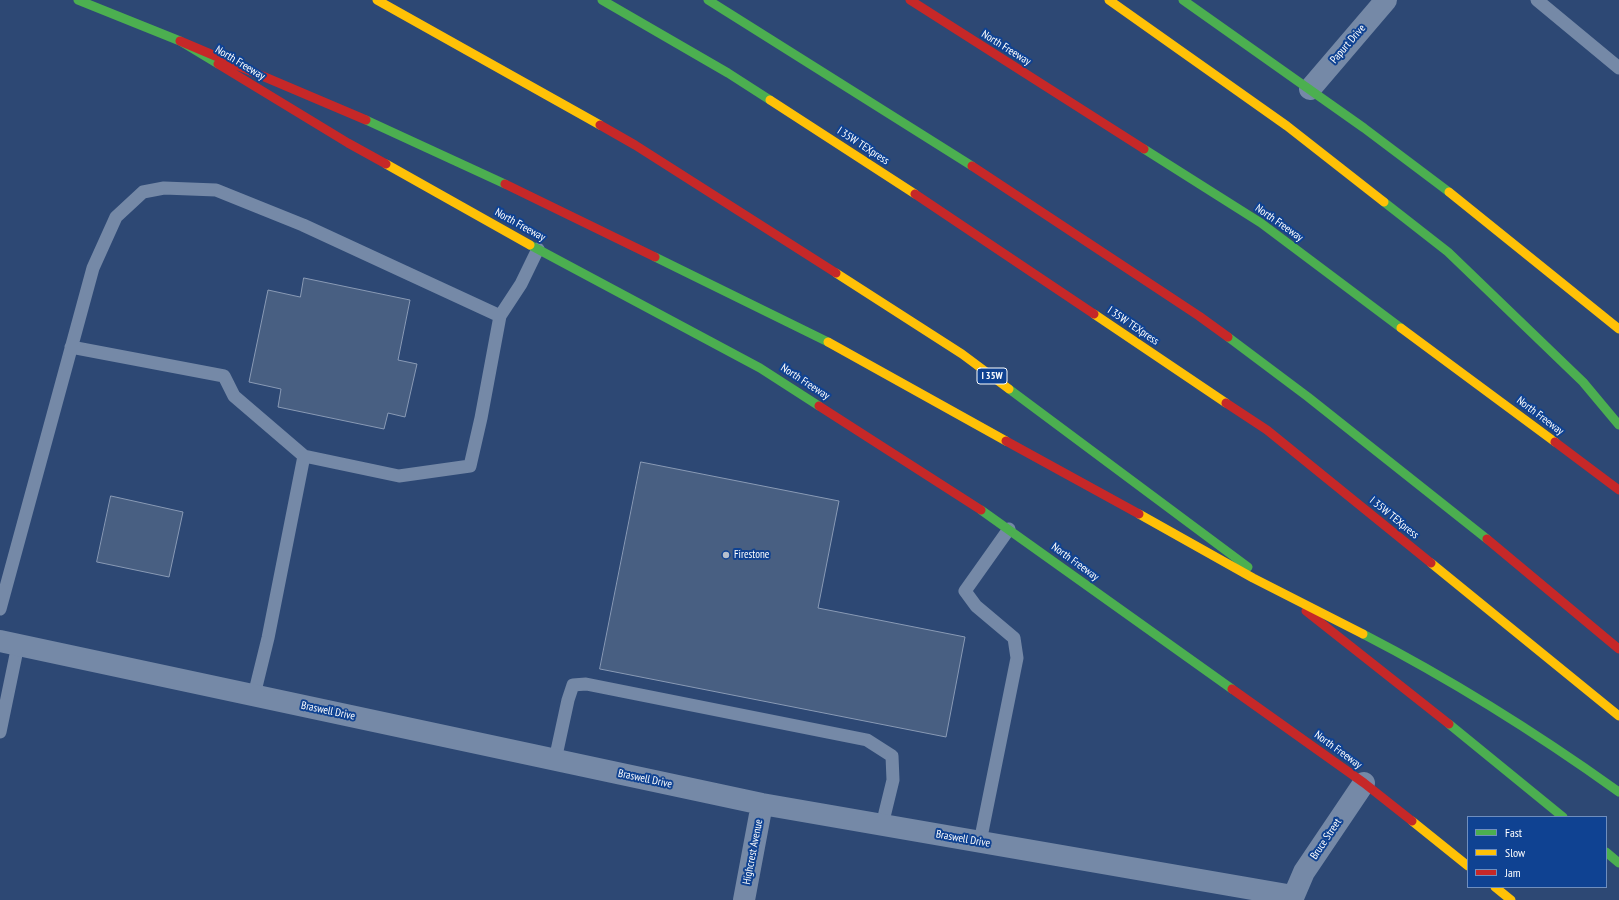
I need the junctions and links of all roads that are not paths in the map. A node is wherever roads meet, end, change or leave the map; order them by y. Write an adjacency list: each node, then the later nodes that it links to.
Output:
1 (78, 0): 10 (main road, North Freeway)
2 (377, 0): 31 (main road, I 35W)
3 (602, 0): 25 (main road, I 35W TEXpress)
4 (708, 0): 23 (main road)
5 (910, 0): 19 (main road, North Freeway)
6 (1109, 0): 17 (main road)
7 (1386, 0): 12 (street, Papurt Drive)
8 (1537, 0): 11 (lane)
9 (1190, 2): 12 (main road)
10 (180, 41): 13 (main road, North Freeway); 29 (main road, bridge)
11 (1619, 68)
12 (1310, 89): 15 (main road)
13 (538, 249): 14 (lane); 20 (main road, North Freeway)
14 (500, 316): 16 (lane); 18 (lane)
15 (1619, 329)
16 (71, 347): 18 (lane); 21 (lane)
17 (1619, 425)
18 (304, 456): 24 (lane)
19 (1619, 490)
20 (1009, 529): 28 (main road, North Freeway); 33 (lane)
21 (0, 608)
22 (9, 643): 24 (street, Braswell Drive); 26 (lane)
23 (1619, 649)
24 (254, 695): 27 (street, Braswell Drive)
25 (1619, 716)
26 (0, 732)
27 (555, 760): 30 (street, Braswell Drive); 32 (lane)
28 (1364, 783): 36 (main road, North Freeway); 38 (street, Bruce Street)
29 (1619, 792)
30 (762, 804): 32 (street, Braswell Drive); 39 (street, Highcrest Avenue)
31 (1563, 816)
32 (882, 825): 33 (street, Braswell Drive)
33 (980, 842): 38 (street, Braswell Drive)
34 (1607, 853): 35 (main road)
35 (1619, 863)
36 (1467, 865)
37 (1496, 888): 40 (main road)
38 (1293, 898)
39 (744, 900)
40 (1511, 900)

